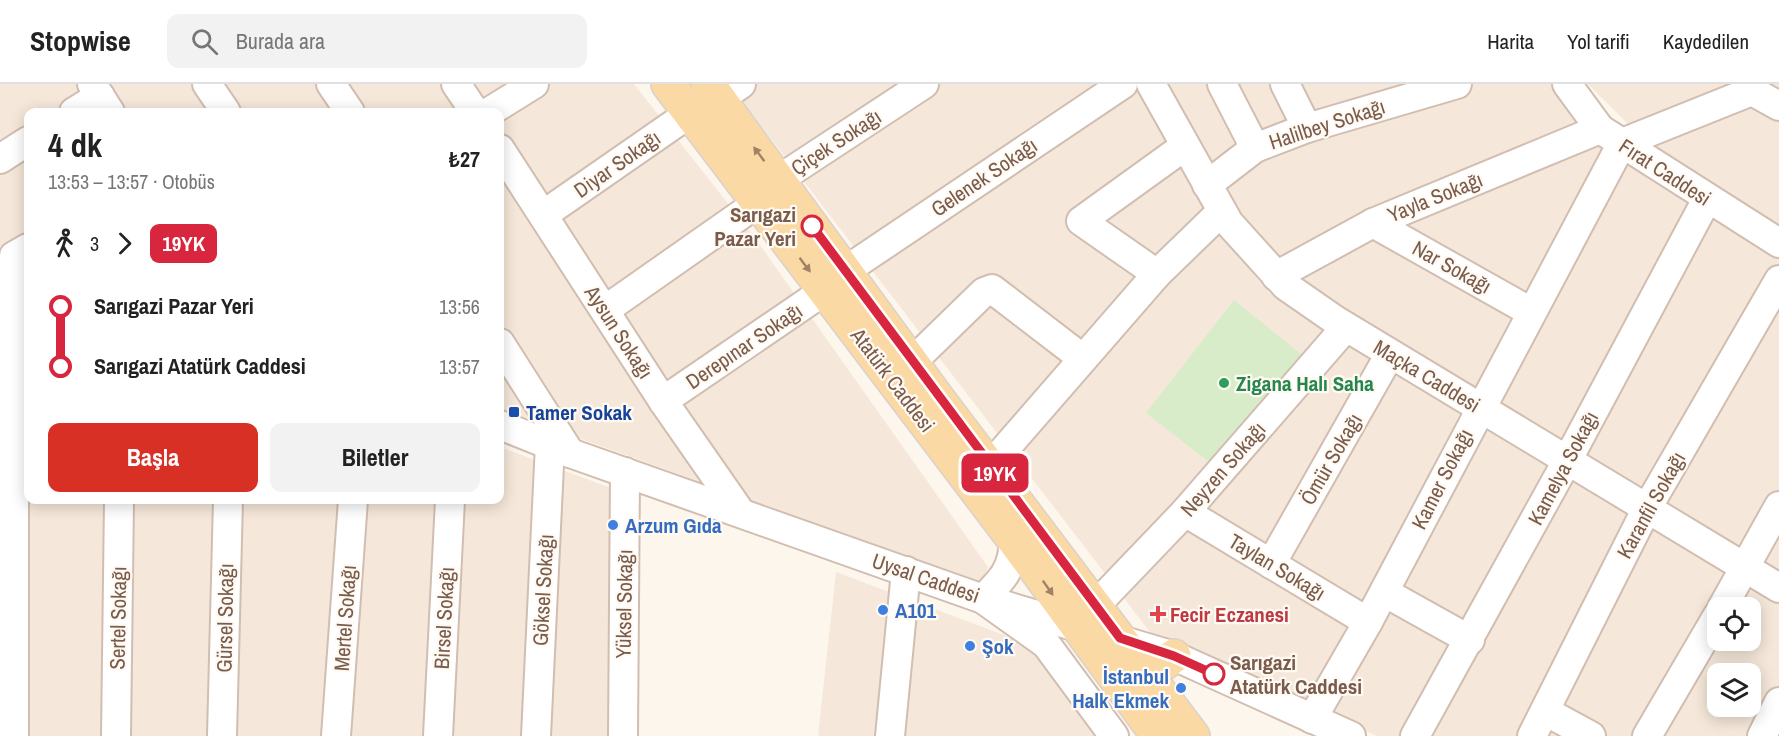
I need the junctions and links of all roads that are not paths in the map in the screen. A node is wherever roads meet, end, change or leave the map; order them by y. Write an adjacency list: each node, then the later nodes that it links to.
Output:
1 (207, 84): 18 (street)
2 (331, 84): 19 (street)
3 (456, 84): 20 (street)
4 (534, 84): 21 (street)
5 (668, 84): 14 (main road, Atatürk Caddesi)
6 (924, 84): 30 (street, Çiçek Sokağı)
7 (1123, 84): 40 (street, Gelenek Sokağı)
8 (1151, 84): 25 (street, Maçka Caddesi)
9 (1222, 84): 26 (street)
10 (1285, 84): 22 (street)
11 (1567, 84): 23 (street, Fırat Caddesi)
12 (1438, 87): 22 (street, Halilbey Sokağı)
13 (1763, 87): 16 (street); 23 (street, Yayla Sokağı)
14 (714, 95): 30 (main road, Atatürk Caddesi); 33 (street, Diyar Sokağı)
15 (101, 98): 17 (street)
16 (1779, 106)
17 (82, 108)
18 (223, 108)
19 (347, 108)
20 (472, 108)
21 (495, 108)
22 (1307, 128): 26 (street, Halilbey Sokağı)
23 (1611, 136): 31 (street, Fırat Caddesi); 34 (street, Yayla Sokağı); 42 (street, Kamer Sokağı)
24 (24, 144): 28 (street)
25 (1185, 146): 29 (street, Maçka Caddesi); 37 (street)
26 (1255, 148): 29 (street, Halilbey Sokağı)
27 (504, 155): 33 (street, Aysun Sokağı)
28 (0, 159)
29 (1208, 185): 32 (street, Maçka Caddesi)
30 (769, 191): 40 (main road, Atatürk Caddesi); 41 (street, Çiçek Sokağı)
31 (1707, 199): 35 (street, Fırat Caddesi); 52 (street, Kamelya Sokağı)
32 (1222, 211): 37 (street); 38 (street, Maçka Caddesi)
33 (543, 215): 41 (street, Aysun Sokağı)
34 (1373, 223): 38 (street, Yayla Sokağı); 42 (street, Nar Sokağı)
35 (1779, 243)
36 (18, 255): 82 (street)
37 (1157, 274): 46 (street)
38 (1276, 276): 43 (street, Maçka Caddesi)
39 (1779, 280): 60 (street, Karanfil Sokağı)
40 (835, 281): 47 (main road, Atatürk Caddesi); 48 (street, Derepınar Sokağı); 63 (main road, Atatürk Caddesi)
41 (605, 310): 48 (street, Aysun Sokağı)
42 (1531, 312): 49 (street, Kamer Sokağı)
43 (1346, 327): 45 (street, Maçka Caddesi); 61 (street, Neyzen Sokağı)
44 (504, 350): 51 (street)
45 (1390, 354): 49 (street, Maçka Caddesi); 64 (street, Ömür Sokağı)
46 (1082, 358): 47 (street); 53 (street)
47 (912, 362): 53 (main road, Atatürk Caddesi)
48 (663, 401): 62 (street, Aysun Sokağı)
49 (1479, 408): 52 (street, Maçka Caddesi); 68 (street, Kamer Sokağı)
50 (504, 426): 51 (street, Uysal Caddesi)
51 (560, 448): 54 (street, Uysal Caddesi); 87 (street, Göksel Sokağı)
52 (1567, 461): 60 (street, Maçka Caddesi); 75 (street, Kamelya Sokağı)
53 (990, 466): 71 (main road, Atatürk Caddesi)
54 (626, 472): 62 (street, Uysal Caddesi); 88 (street, Yüksel Sokağı)
55 (119, 504): 83 (street, Sertel Sokağı)
56 (228, 504): 84 (street, Gürsel Sokağı)
57 (353, 504): 85 (street, Mertel Sokağı)
58 (450, 504): 86 (street, Birsel Sokağı)
59 (1779, 506): 65 (street)
60 (1646, 510): 65 (street, Maçka Caddesi); 79 (street, Karanfil Sokağı)
61 (1185, 512): 64 (street, Taylan Sokağı); 71 (street, Neyzen Sokağı)
62 (741, 513): 66 (street, Uysal Caddesi)
63 (1014, 540): 70 (street); 71 (main road, Atatürk Caddesi, one-way to 71)
64 (1271, 564): 72 (street, Taylan Sokağı)
65 (1745, 568): 67 (street, Maçka Caddesi); 69 (street)
66 (906, 571): 70 (street, Uysal Caddesi); 89 (street)
67 (1779, 588)
68 (1384, 592): 72 (street, Kamer Sokağı); 75 (street)
69 (1728, 597)
70 (983, 599): 71 (street, Uysal Caddesi); 90 (street)
71 (1085, 616): 74 (main road, Atatürk Caddesi); 81 (main road, Atatürk Caddesi)
72 (1368, 622): 80 (street, Kamer Sokağı)
73 (1707, 634): 96 (street)
74 (1120, 638): 76 (street); 77 (main road, Atatürk Caddesi)
75 (1470, 640): 93 (street, Kamelya Sokağı)
76 (1174, 656): 77 (main road); 80 (street)
77 (1148, 675): 81 (main road); 91 (main road, Atatürk Caddesi)
78 (1779, 702): 97 (street)
79 (1545, 711): 94 (street, Karanfil Sokağı); 95 (street)
80 (1312, 719): 92 (street)
81 (1148, 723)
82 (14, 736)
83 (116, 736)
84 (222, 736)
85 (336, 736)
86 (438, 736)
87 (536, 736)
88 (623, 736)
89 (890, 736)
90 (1114, 736)
91 (1193, 736)
92 (1351, 736)
93 (1415, 736)
94 (1532, 736)
95 (1591, 736)
96 (1647, 736)
97 (1762, 736)

